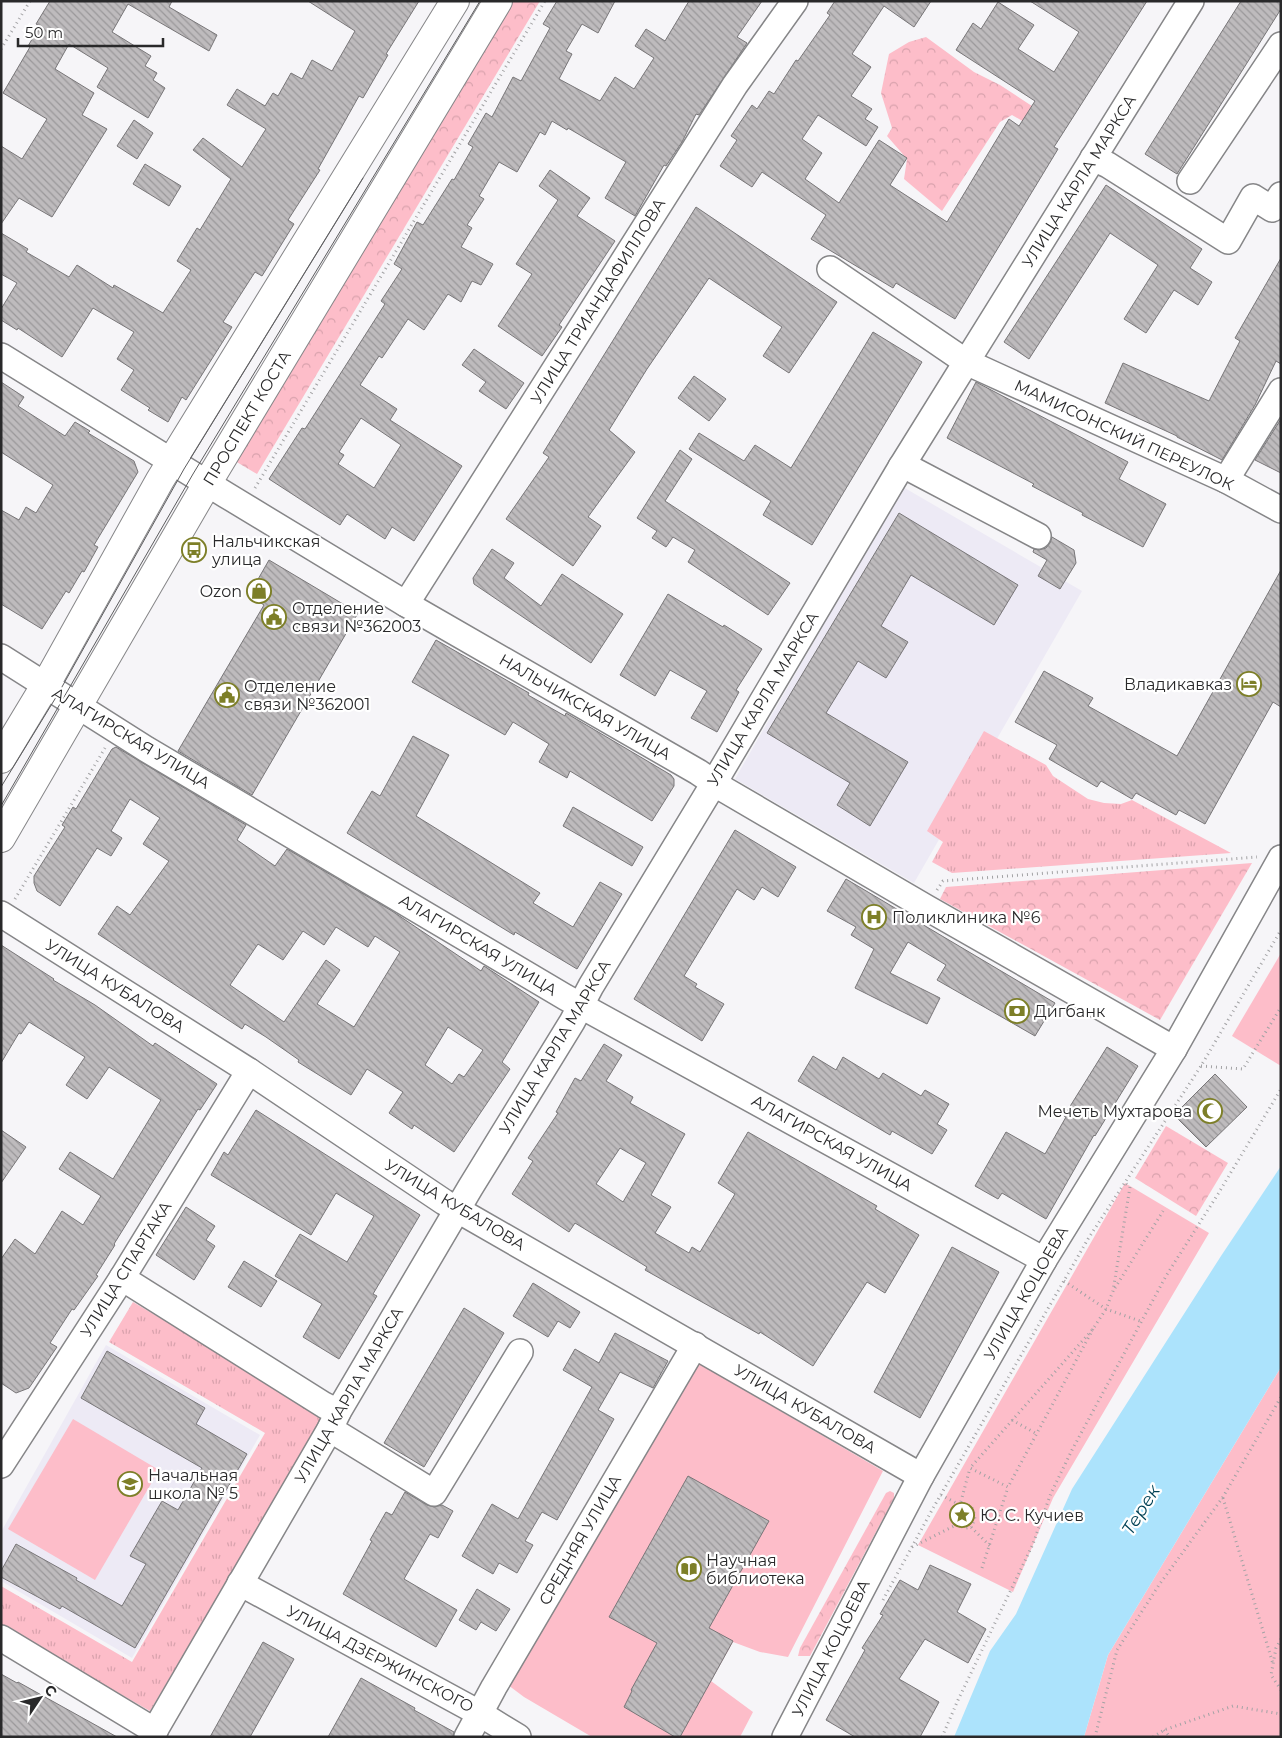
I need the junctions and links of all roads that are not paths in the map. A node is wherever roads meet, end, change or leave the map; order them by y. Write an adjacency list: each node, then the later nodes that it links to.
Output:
1 (455, 1): 13 (main road)
2 (498, 1): 16 (main road, ПРОСПЕКТ КОСТА)
3 (795, 1): 19 (street, УЛИЦА ТРИАНДАФИЛЛОВА)
4 (1191, 1): 6 (street, УЛИЦА КАРЛА МАРКСА)
5 (1281, 45): 7 (street)
6 (1093, 158): 8 (street); 11 (street, УЛИЦА КАРЛА МАРКСА)
7 (1190, 182)
8 (1281, 195)
9 (830, 269): 11 (street)
10 (1, 356): 13 (street, НАЛЬЧИКСКАЯ УЛИЦА)
11 (967, 361): 14 (street, УЛИЦА КАРЛА МАРКСА); 15 (street, МАМИСОНСКИЙ ПЕРЕУЛОК)
12 (1281, 392): 15 (street)
13 (171, 462): 16 (street, НАЛЬЧИКСКАЯ УЛИЦА); 21 (main road)
14 (901, 467): 18 (street); 24 (street, УЛИЦА КАРЛА МАРКСА)
15 (1226, 480): 17 (street, МАМИСОНСКИЙ ПЕРЕУЛОК)
16 (208, 482): 19 (street, НАЛЬЧИКСКАЯ УЛИЦА); 22 (main road, ПРОСПЕКТ КОСТА)
17 (1281, 510)
18 (1038, 536)
19 (406, 604): 24 (street, НАЛЬЧИКСКАЯ УЛИЦА)
20 (1, 657): 21 (street, АЛАГИРСКАЯ УЛИЦА)
21 (45, 686): 22 (street, АЛАГИРСКАЯ УЛИЦА); 23 (main road)
22 (78, 706): 25 (main road, ПРОСПЕКТ КОСТА); 28 (street, АЛАГИРСКАЯ УЛИЦА)
23 (1, 759)
24 (714, 782): 28 (street, УЛИЦА КАРЛА МАРКСА); 29 (street, НАЛЬЧИКСКАЯ УЛИЦА)
25 (1, 838)
26 (1273, 857): 29 (street, УЛИЦА КОЦОЕВА)
27 (6, 910): 30 (street, УЛИЦА КУБАЛОВА)
28 (581, 1005): 31 (street, УЛИЦА КАРЛА МАРКСА); 32 (street, АЛАГИРСКАЯ УЛИЦА)
29 (1174, 1049): 32 (street, УЛИЦА КОЦОЕВА)
30 (249, 1071): 31 (street, УЛИЦА КУБАЛОВА); 33 (street, УЛИЦА СПАРТАКА)
31 (458, 1210): 34 (street, УЛИЦА КУБАЛОВА); 36 (street, УЛИЦА КАРЛА МАРКСА)
32 (1044, 1260): 38 (street, УЛИЦА КОЦОЕВА)
33 (122, 1278): 36 (street); 37 (street, УЛИЦА СПАРТАКА)
34 (695, 1345): 38 (street, УЛИЦА КУБАЛОВА); 41 (street, СРЕДНЯЯ УЛИЦА)
35 (520, 1352): 36 (street)
36 (334, 1420): 39 (street, УЛИЦА КАРЛА МАРКСА)
37 (4, 1455)
38 (921, 1476): 45 (street, УЛИЦА КОЦОЕВА)
39 (240, 1584): 41 (street, УЛИЦА ДЗЕРЖИНСКОГО); 42 (street, УЛИЦА КАРЛА МАРКСА)
40 (1, 1638): 42 (street)
41 (479, 1713): 43 (street, СРЕДНЯЯ УЛИЦА); 44 (street, УЛИЦА ДЗЕРЖИНСКОГО)
42 (153, 1734)
43 (467, 1737)
44 (518, 1737)
45 (785, 1737)

